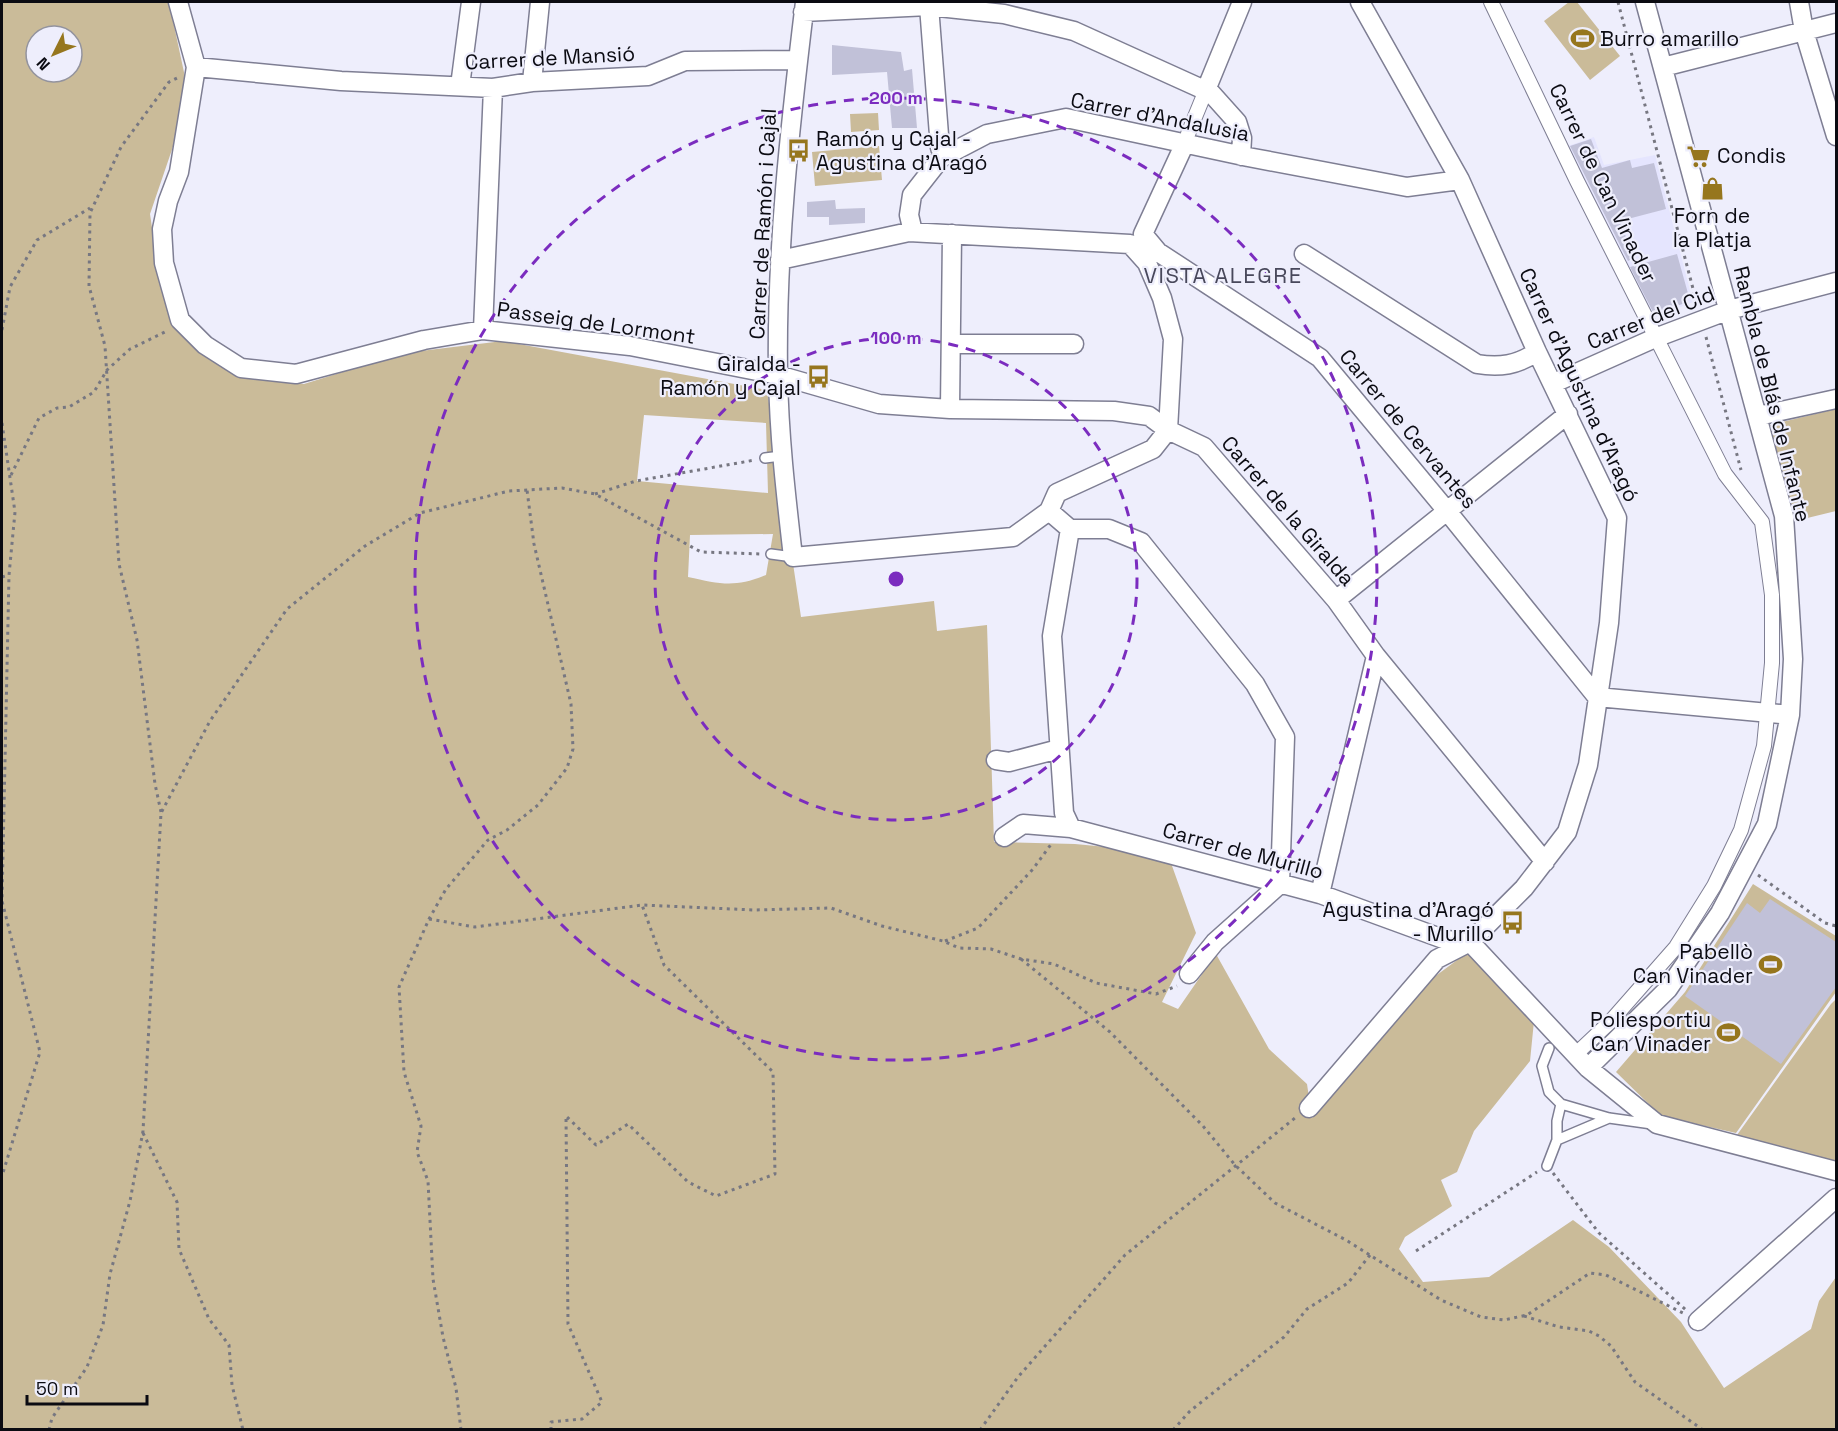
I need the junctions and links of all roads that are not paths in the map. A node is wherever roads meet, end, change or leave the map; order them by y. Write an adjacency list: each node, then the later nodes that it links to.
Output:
1 (178, 2): 14 (street, Passeig de Lormont)
2 (471, 2): 17 (street)
3 (540, 2): 16 (street)
4 (1242, 2): 19 (street)
5 (1360, 2): 24 (street, Carrer d'Agustina d'Aragó)
6 (1491, 2): 33 (street, Carrer de Can Vinader)
7 (1645, 2): 15 (street, Rambla de Blás de Infante)
8 (1798, 2): 12 (street)
9 (929, 6): 10 (street); 19 (street); 22 (street)
10 (804, 7): 13 (street, Carrer de Ramón i Cajal)
11 (1836, 22): 12 (street)
12 (1804, 31): 15 (street); 20 (street)
13 (796, 60): 16 (street, Carrer de Mansió); 29 (street, Carrer de Ramón i Cajal)
14 (196, 67): 17 (street, Carrer de Mansió); 32 (street, Passeig de Lormont)
15 (1663, 68): 31 (street, Rambla de Blás de Infante)
16 (532, 82): 18 (street, Carrer de Mansió)
17 (460, 86): 18 (street, Carrer de Mansió)
18 (493, 88): 32 (street)
19 (1206, 90): 21 (street); 23 (street)
20 (1836, 136)
21 (1187, 138): 23 (street, Carrer d'Andalusia); 25 (street, Carrer d'Andalusia); 27 (street)
22 (940, 148)
23 (1241, 156): 24 (street, Carrer d'Andalusia)
24 (1460, 180): 36 (street, Carrer d'Agustina d'Aragó)
25 (913, 232): 26 (street); 29 (street)
26 (952, 234): 27 (street); 34 (street)
27 (1137, 239): 43 (street); 44 (street, Carrer de Cervantes)
28 (1304, 254): 36 (street)
29 (780, 260): 37 (street, Carrer de Ramón i Cajal)
30 (1836, 282): 31 (street, Carrer del Cid)
31 (1729, 310): 33 (street, Carrer del Cid); 42 (street, Rambla de Blás de Infante)
32 (483, 330): 37 (street, Passeig de Lormont)
33 (1656, 338): 38 (street, Carrer del Cid); 52 (street, Carrer de Can Vinader)
34 (951, 344): 35 (street); 40 (street)
35 (1074, 344)
36 (1537, 352): 38 (street, Carrer d'Agustina d'Aragó)
37 (778, 375): 40 (street, Carrer de la Giralda); 48 (street, Carrer de Ramón i Cajal)
38 (1554, 383): 41 (street, Carrer d'Agustina d'Aragó)
39 (1836, 399): 42 (street)
40 (950, 409): 43 (street, Carrer de la Giralda)
41 (1568, 414): 44 (street); 51 (street, Carrer d'Agustina d'Aragó)
42 (1758, 416): 53 (street, Rambla de Blás de Infante)
43 (1168, 430): 45 (street); 49 (street, Carrer de la Giralda)
44 (1447, 511): 49 (street); 51 (street, Carrer de Cervantes)
45 (1050, 512): 46 (street); 48 (street)
46 (1070, 529): 54 (street); 59 (street)
47 (771, 554): 48 (lane)
48 (793, 557)
49 (1336, 600): 50 (street, Carrer de la Giralda)
50 (1376, 656): 58 (street, Carrer de la Giralda); 60 (street)
51 (1597, 697): 52 (street); 58 (street, Carrer d'Agustina d'Aragó)
52 (1767, 713): 53 (street); 64 (street, Carrer de Can Vinader)
53 (1790, 715): 64 (street, Rambla de Blás de Infante)
54 (1059, 749): 55 (street); 56 (street)
55 (996, 760)
56 (1067, 827): 57 (street, Carrer de Murillo); 59 (street, Carrer de Murillo)
57 (1004, 837)
58 (1545, 862): 61 (street, Carrer d'Agustina d'Aragó)
59 (1280, 884): 60 (street, Carrer de Murillo); 62 (street)
60 (1320, 894): 61 (street, Carrer de Murillo)
61 (1470, 942): 64 (street); 66 (street, Carrer d'Agustina d'Aragó)
62 (1189, 974)
63 (1549, 1048): 65 (lane)
64 (1582, 1061): 68 (street)
65 (1561, 1104): 67 (lane); 69 (lane)
66 (1309, 1108)
67 (1609, 1118): 68 (lane); 69 (lane)
68 (1657, 1124): 71 (street)
69 (1557, 1140): 70 (lane)
70 (1547, 1166)
71 (1836, 1171)
72 (1836, 1198): 73 (street)
73 (1698, 1321)

